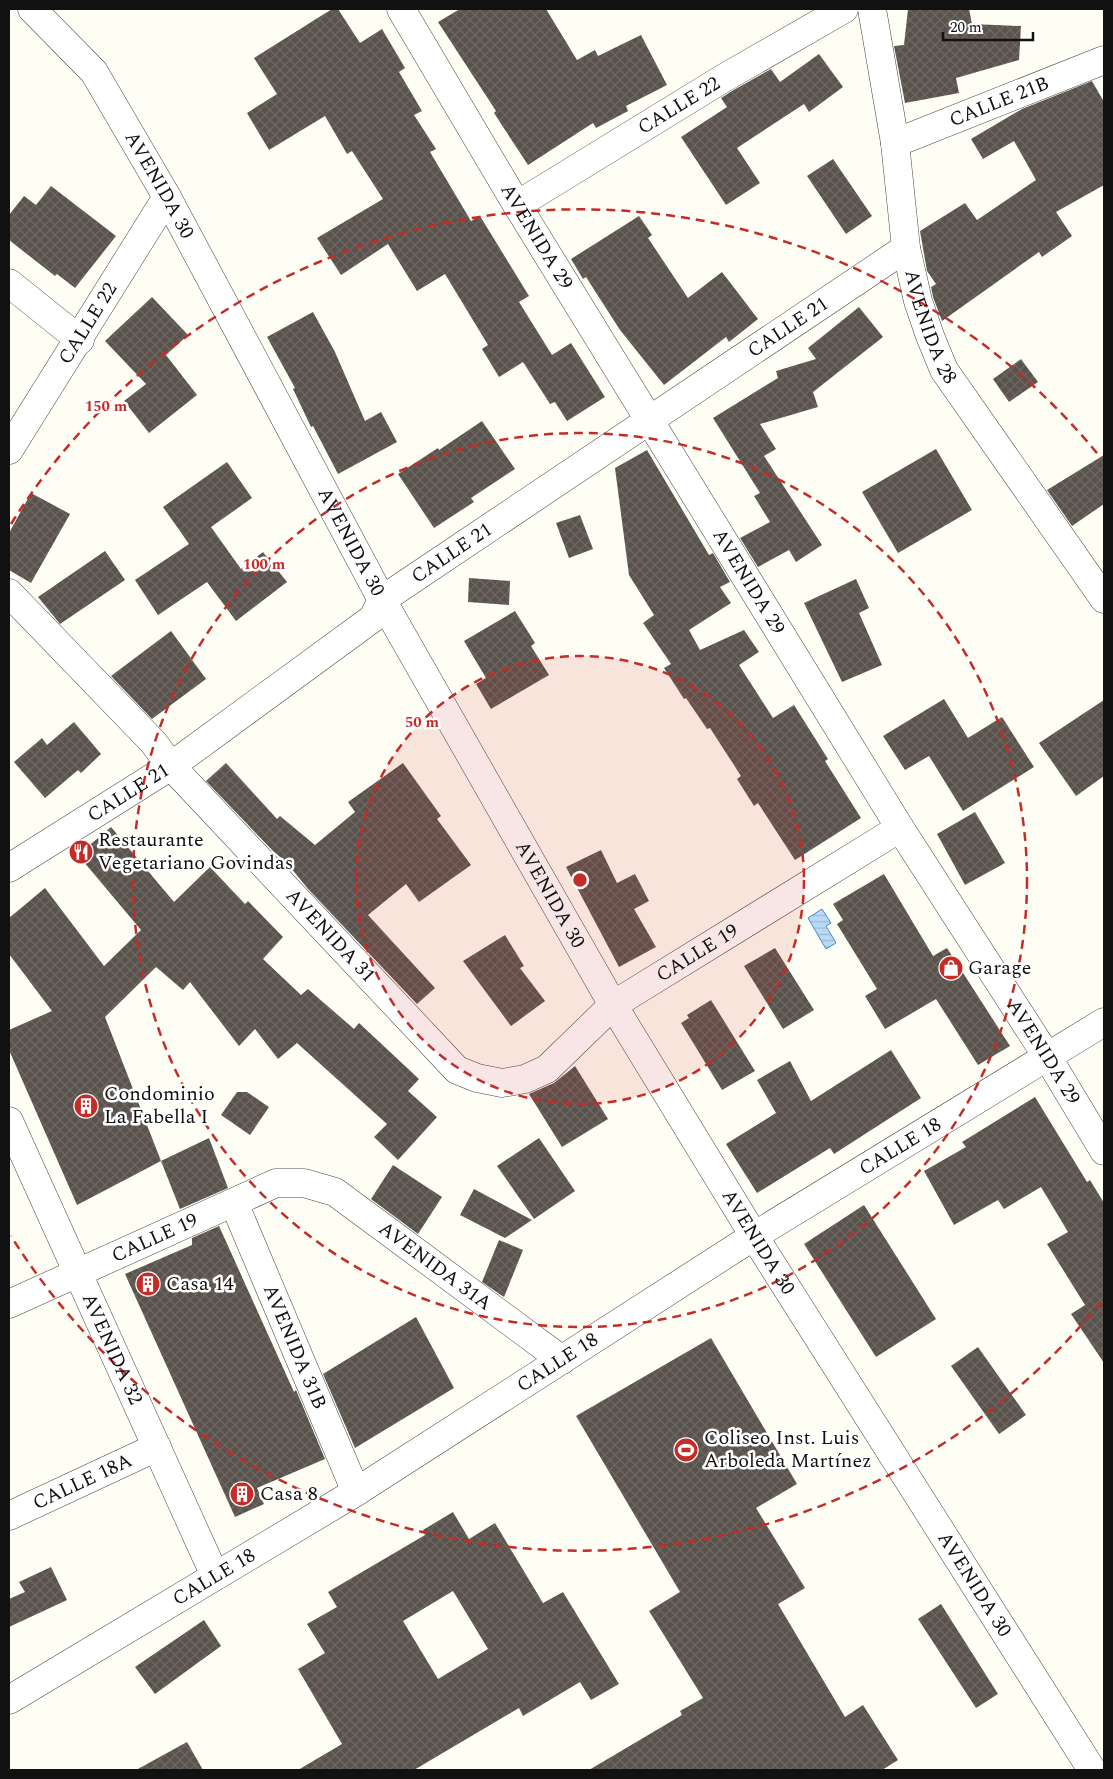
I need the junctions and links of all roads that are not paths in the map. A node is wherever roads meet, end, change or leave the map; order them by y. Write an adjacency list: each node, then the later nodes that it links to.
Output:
1 (32, 9): 7 (street, AVENIDA 30)
2 (844, 9): 8 (street, CALLE 22)
3 (872, 9): 6 (street, AVENIDA 28)
4 (408, 11): 8 (street, AVENIDA 29)
5 (1104, 60): 6 (street, CALLE 21B)
6 (895, 143): 9 (street, AVENIDA 28)
7 (167, 197): 11 (street, CALLE 22); 16 (street, AVENIDA 30)
8 (517, 205): 12 (street, AVENIDA 29)
9 (906, 248): 12 (street, CALLE 21); 14 (street, AVENIDA 28)
10 (9, 283): 11 (street)
11 (80, 340): 13 (street, CALLE 22)
12 (650, 419): 16 (street, CALLE 21); 18 (street, AVENIDA 29)
13 (9, 450)
14 (1101, 586)
15 (9, 593): 17 (street, AVENIDA 31)
16 (382, 600): 17 (street, CALLE 21); 20 (street, AVENIDA 30)
17 (171, 766): 19 (street, CALLE 21); 23 (street, AVENIDA 31)
18 (900, 828): 20 (street, CALLE 19); 22 (street, AVENIDA 29)
19 (9, 868)
20 (613, 1005): 23 (street, CALLE 19); 28 (street, AVENIDA 30)
21 (1104, 1022): 22 (street, CALLE 18)
22 (1048, 1058): 25 (street, AVENIDA 29); 28 (street, CALLE 18)
23 (502, 1083)
24 (9, 1121): 29 (street, AVENIDA 32)
25 (1104, 1151)
26 (304, 1183): 27 (street, CALLE 19); 31 (street, AVENIDA 31A)
27 (234, 1203): 29 (street, CALLE 19); 33 (street, AVENIDA 31B)
28 (754, 1236): 31 (street, CALLE 18); 37 (street, AVENIDA 30)
29 (79, 1272): 30 (street, CALLE 19); 32 (street, AVENIDA 32)
30 (9, 1304)
31 (562, 1360): 33 (street, CALLE 18)
32 (157, 1447): 34 (street, CALLE 18A); 35 (street, AVENIDA 32)
33 (356, 1492): 35 (street, CALLE 18)
34 (9, 1516)
35 (215, 1576): 36 (street, CALLE 18)
36 (9, 1700)
37 (1092, 1770)

